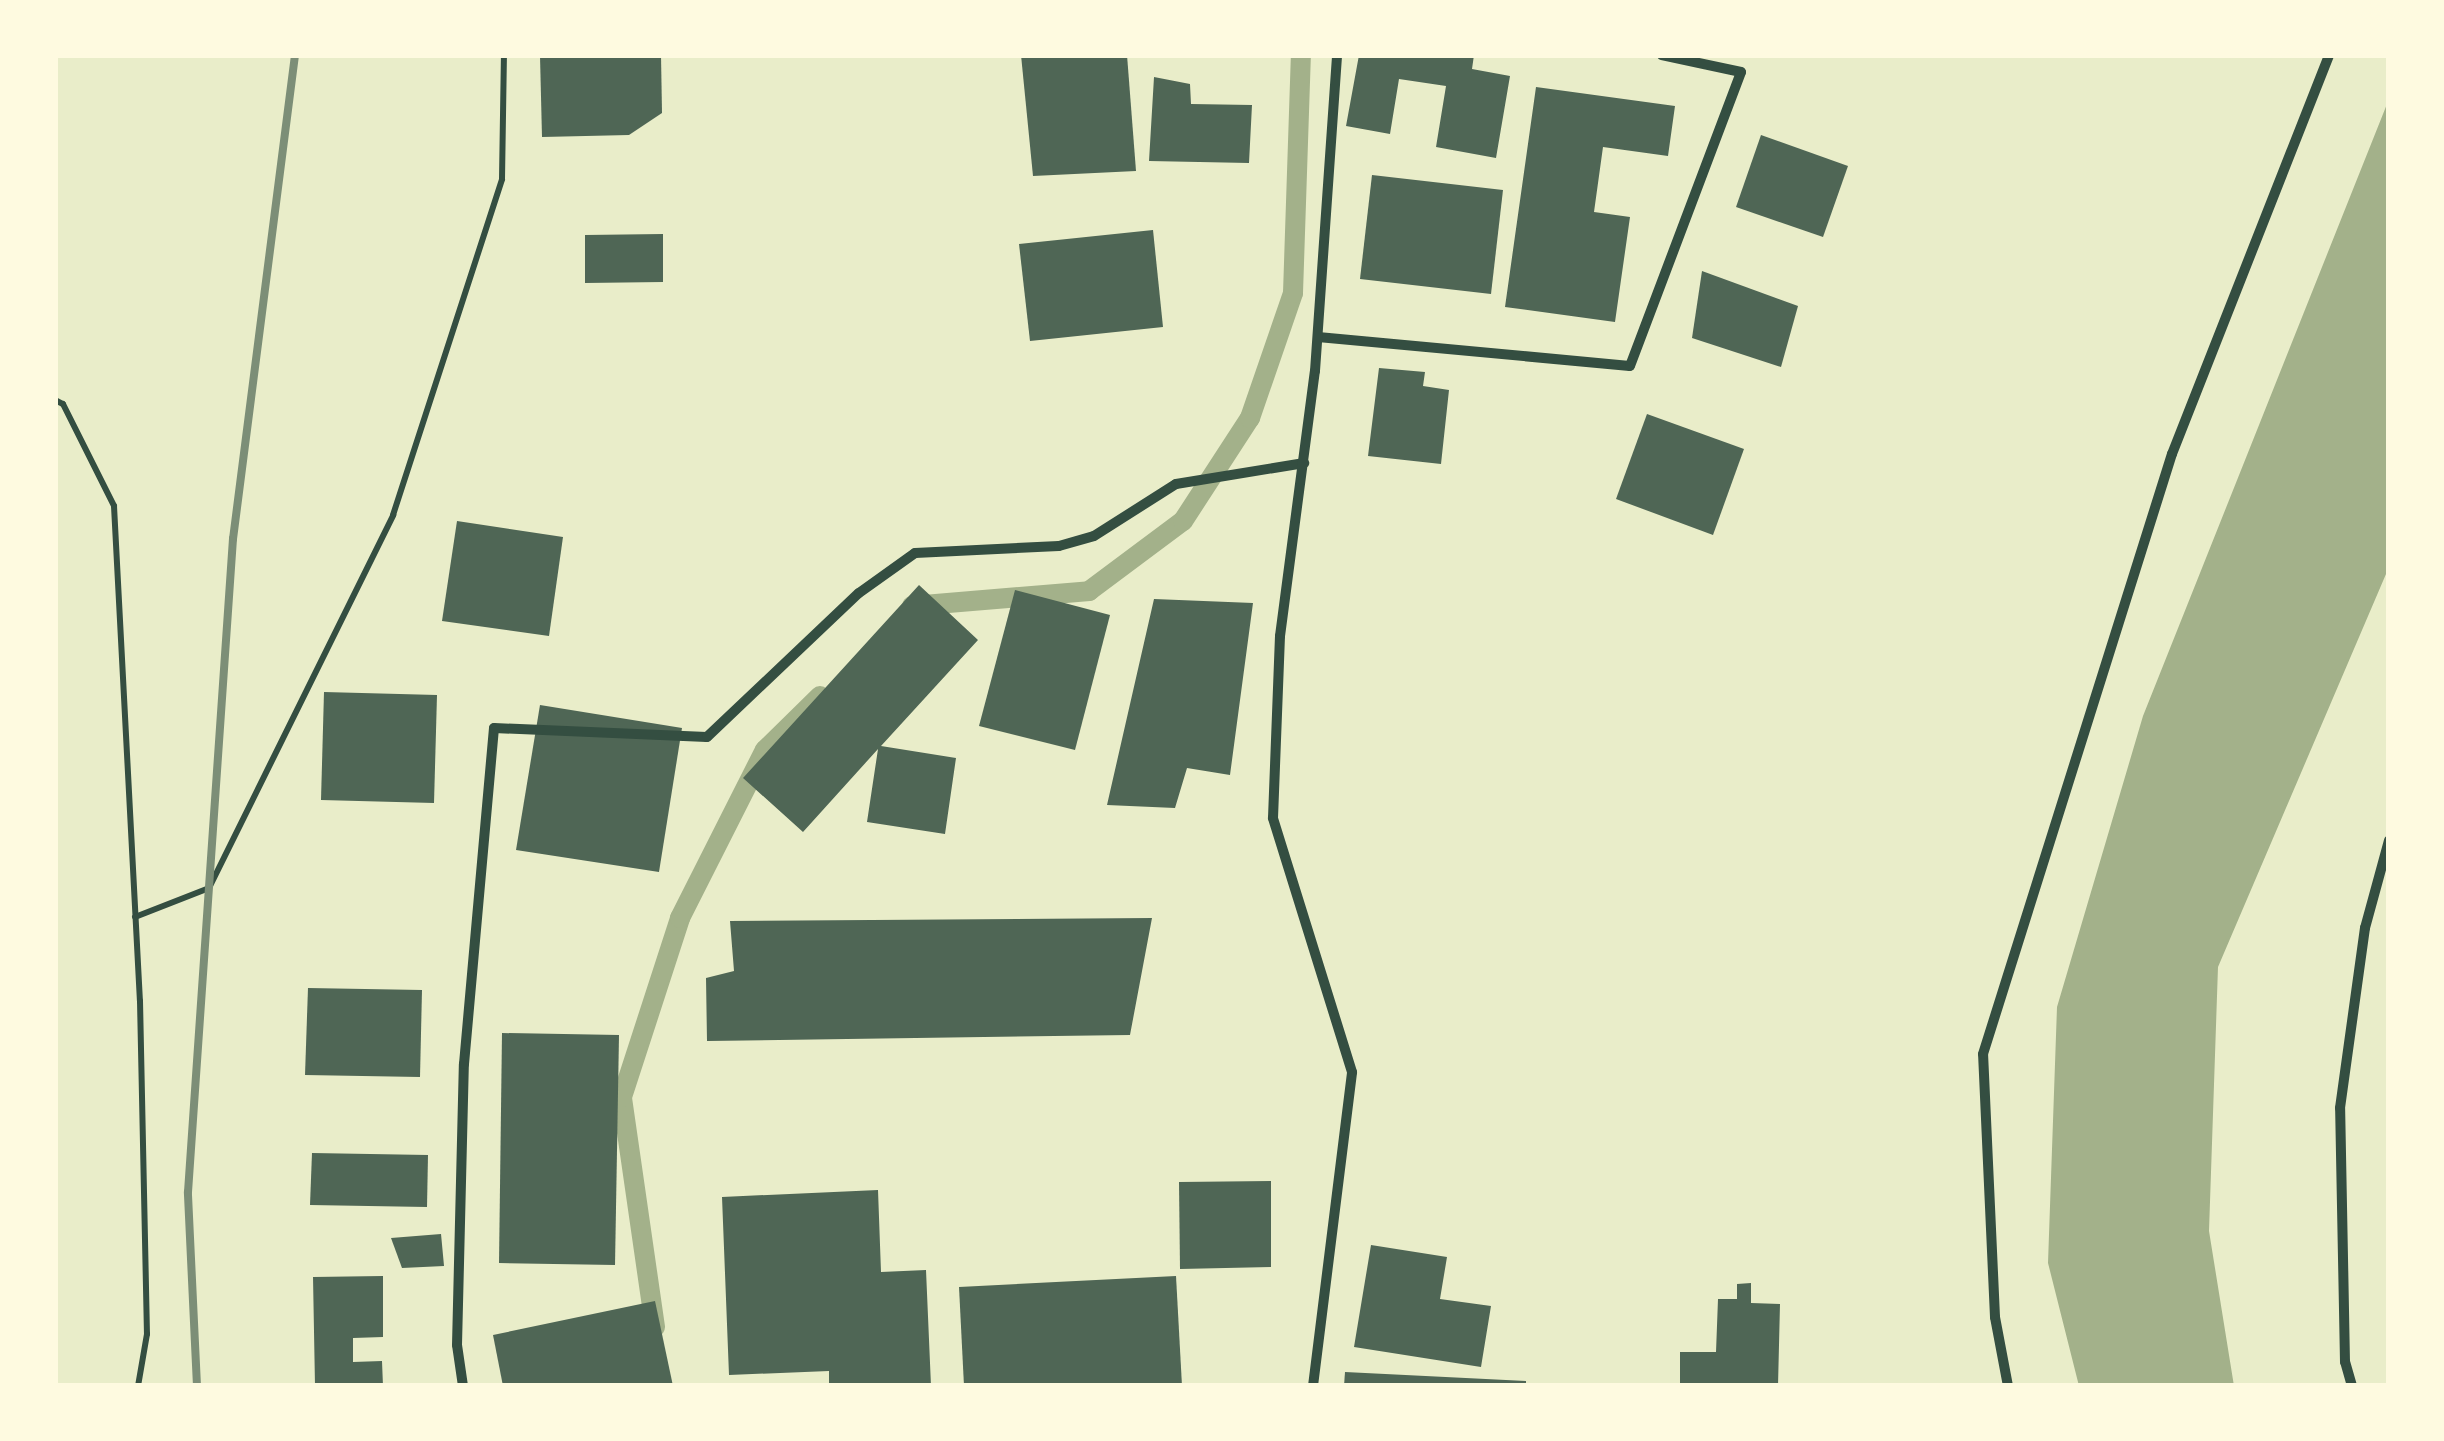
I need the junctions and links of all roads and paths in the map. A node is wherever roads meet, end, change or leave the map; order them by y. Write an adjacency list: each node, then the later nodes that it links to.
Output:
1 (504, 55): 9 (path)
2 (1337, 55): 5 (street)
3 (1662, 55): 5 (street)
4 (2329, 55): 13 (street)
5 (1318, 336): 7 (street)
6 (55, 400): 9 (path)
7 (1304, 463): 11 (street); 12 (street)
8 (2389, 840): 14 (street)
9 (134, 917): 10 (path)
10 (138, 1386)
11 (463, 1386)
12 (1313, 1386)
13 (2008, 1386)
14 (2352, 1386)

